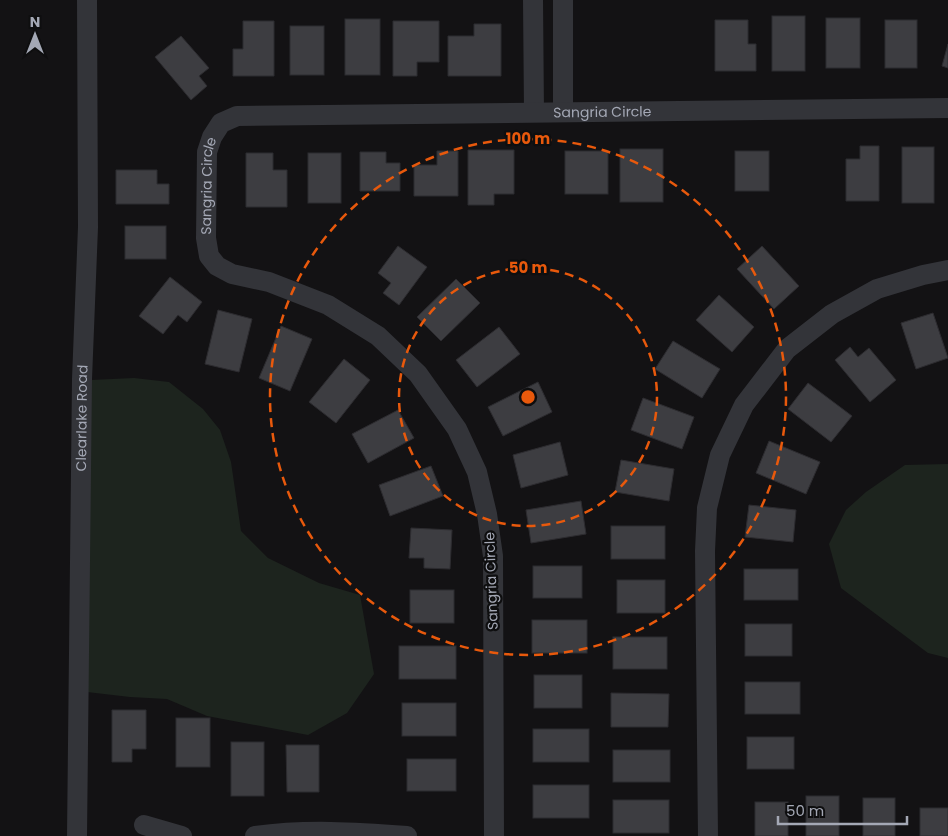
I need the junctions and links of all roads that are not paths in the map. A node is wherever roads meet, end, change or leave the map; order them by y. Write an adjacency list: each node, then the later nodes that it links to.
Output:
1 (87, 0): 9 (street, Clearlake Road)
2 (533, 0): 5 (street)
3 (563, 0): 6 (street)
4 (948, 108): 6 (street, Sangria Circle)
5 (534, 112): 6 (street, Sangria Circle); 13 (street, Sangria Circle)
6 (563, 112)
7 (948, 270): 14 (street)
8 (144, 825): 10 (street)
9 (77, 836)
10 (182, 836)
11 (255, 836): 12 (street)
12 (407, 836)
13 (494, 836)
14 (708, 836)

